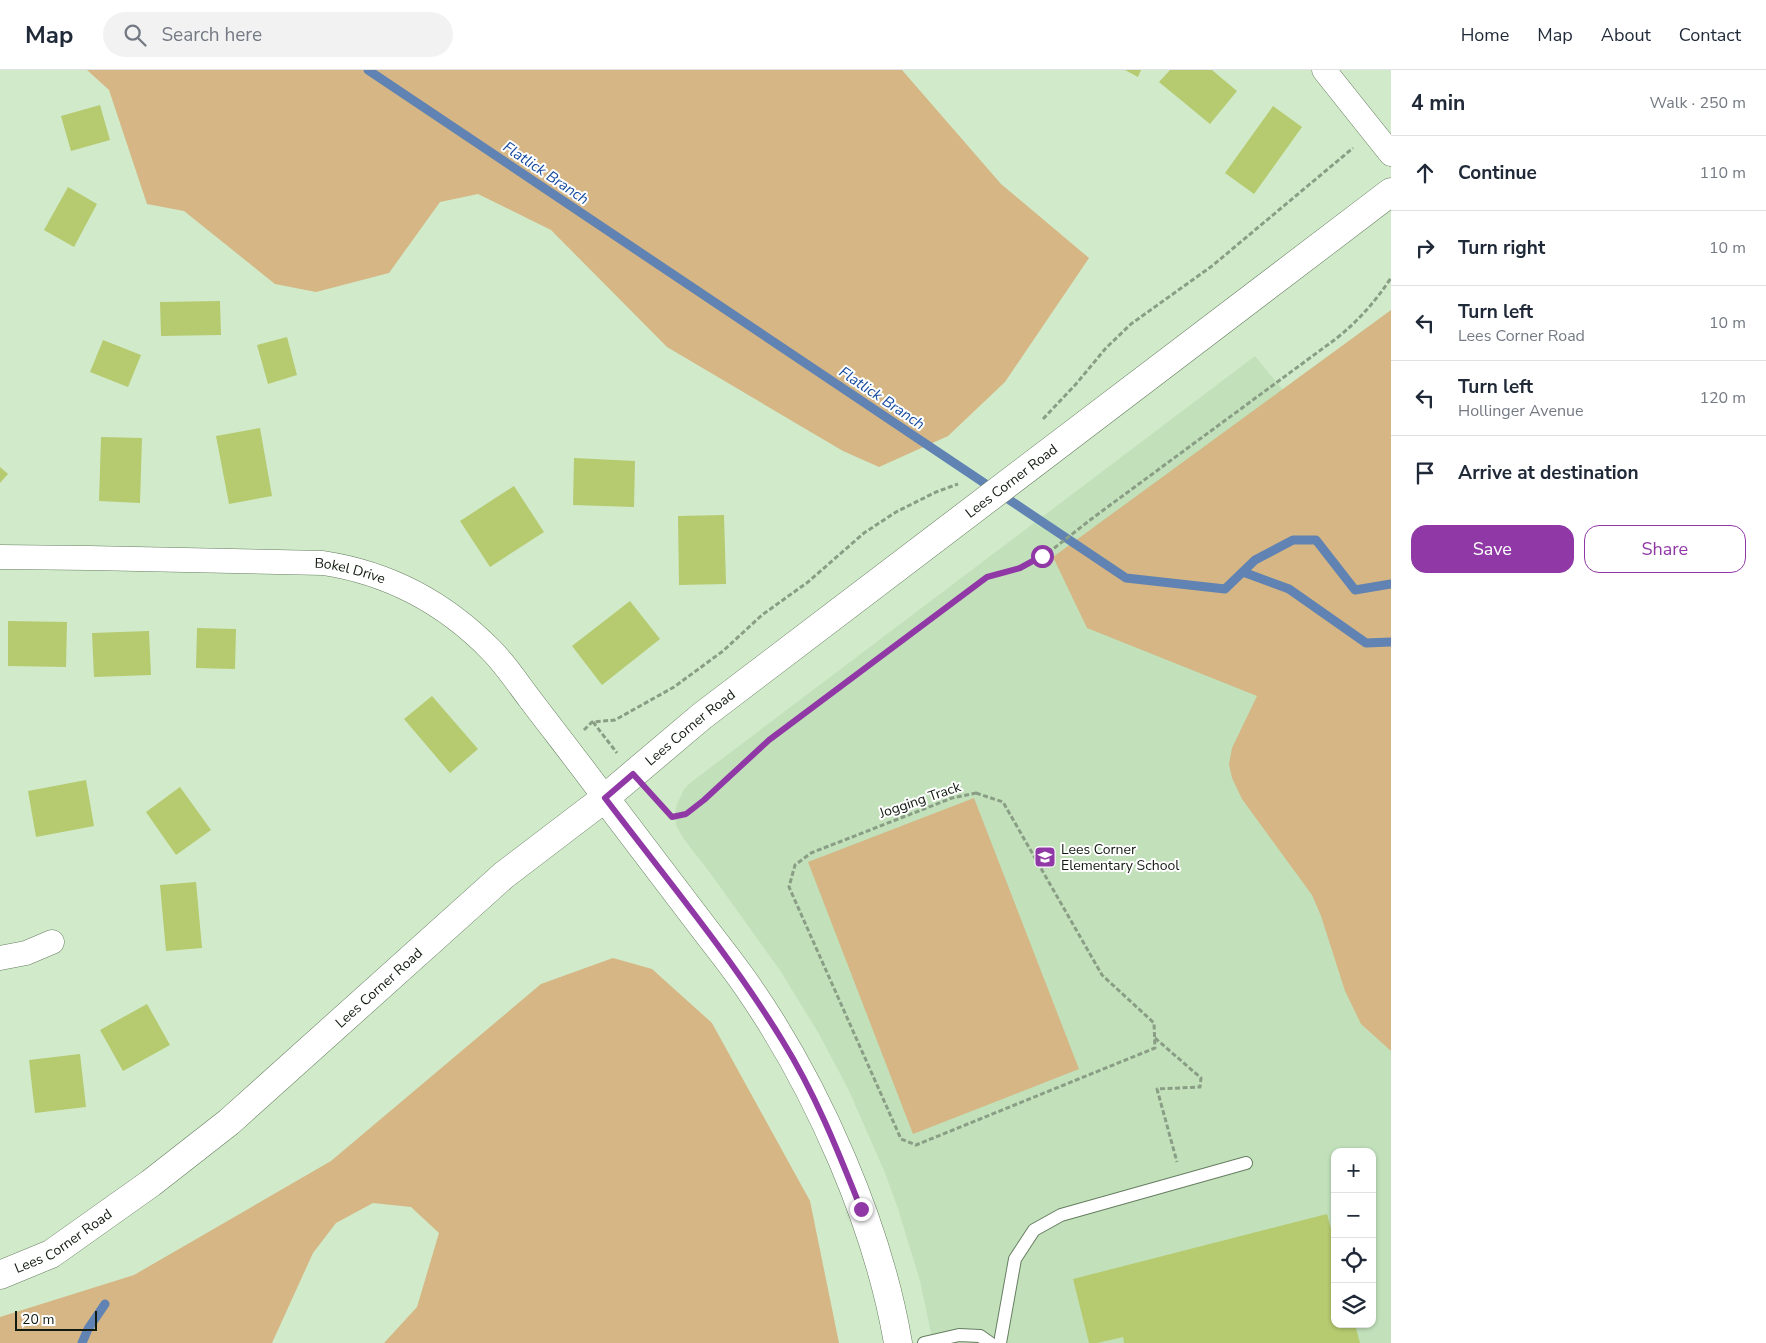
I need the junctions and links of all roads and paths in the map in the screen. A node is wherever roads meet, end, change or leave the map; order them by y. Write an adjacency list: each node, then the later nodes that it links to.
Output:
1 (1324, 70): 2 (street)
2 (1373, 131): 3 (street); 6 (path)
3 (1391, 154)
4 (1391, 192): 11 (street, Lees Corner Road)
5 (1391, 278): 11 (path)
6 (1042, 420)
7 (961, 483): 9 (path)
8 (0, 557): 10 (street, Bokel Drive)
9 (592, 722): 10 (path); 11 (path)
10 (566, 746): 12 (street, Bokel Drive)
11 (633, 774): 12 (street, Lees Corner Road)
12 (605, 798): 18 (street, Lees Corner Road); 19 (street)
13 (52, 942): 14 (street)
14 (0, 958)
15 (1154, 1037): 15 (path, Jogging Track); 17 (path)
16 (1246, 1163): 17 (lane)
17 (1183, 1181): 22 (lane)
18 (0, 1275)
19 (898, 1343)
20 (924, 1343): 21 (lane)
21 (990, 1343)
22 (1000, 1343)

